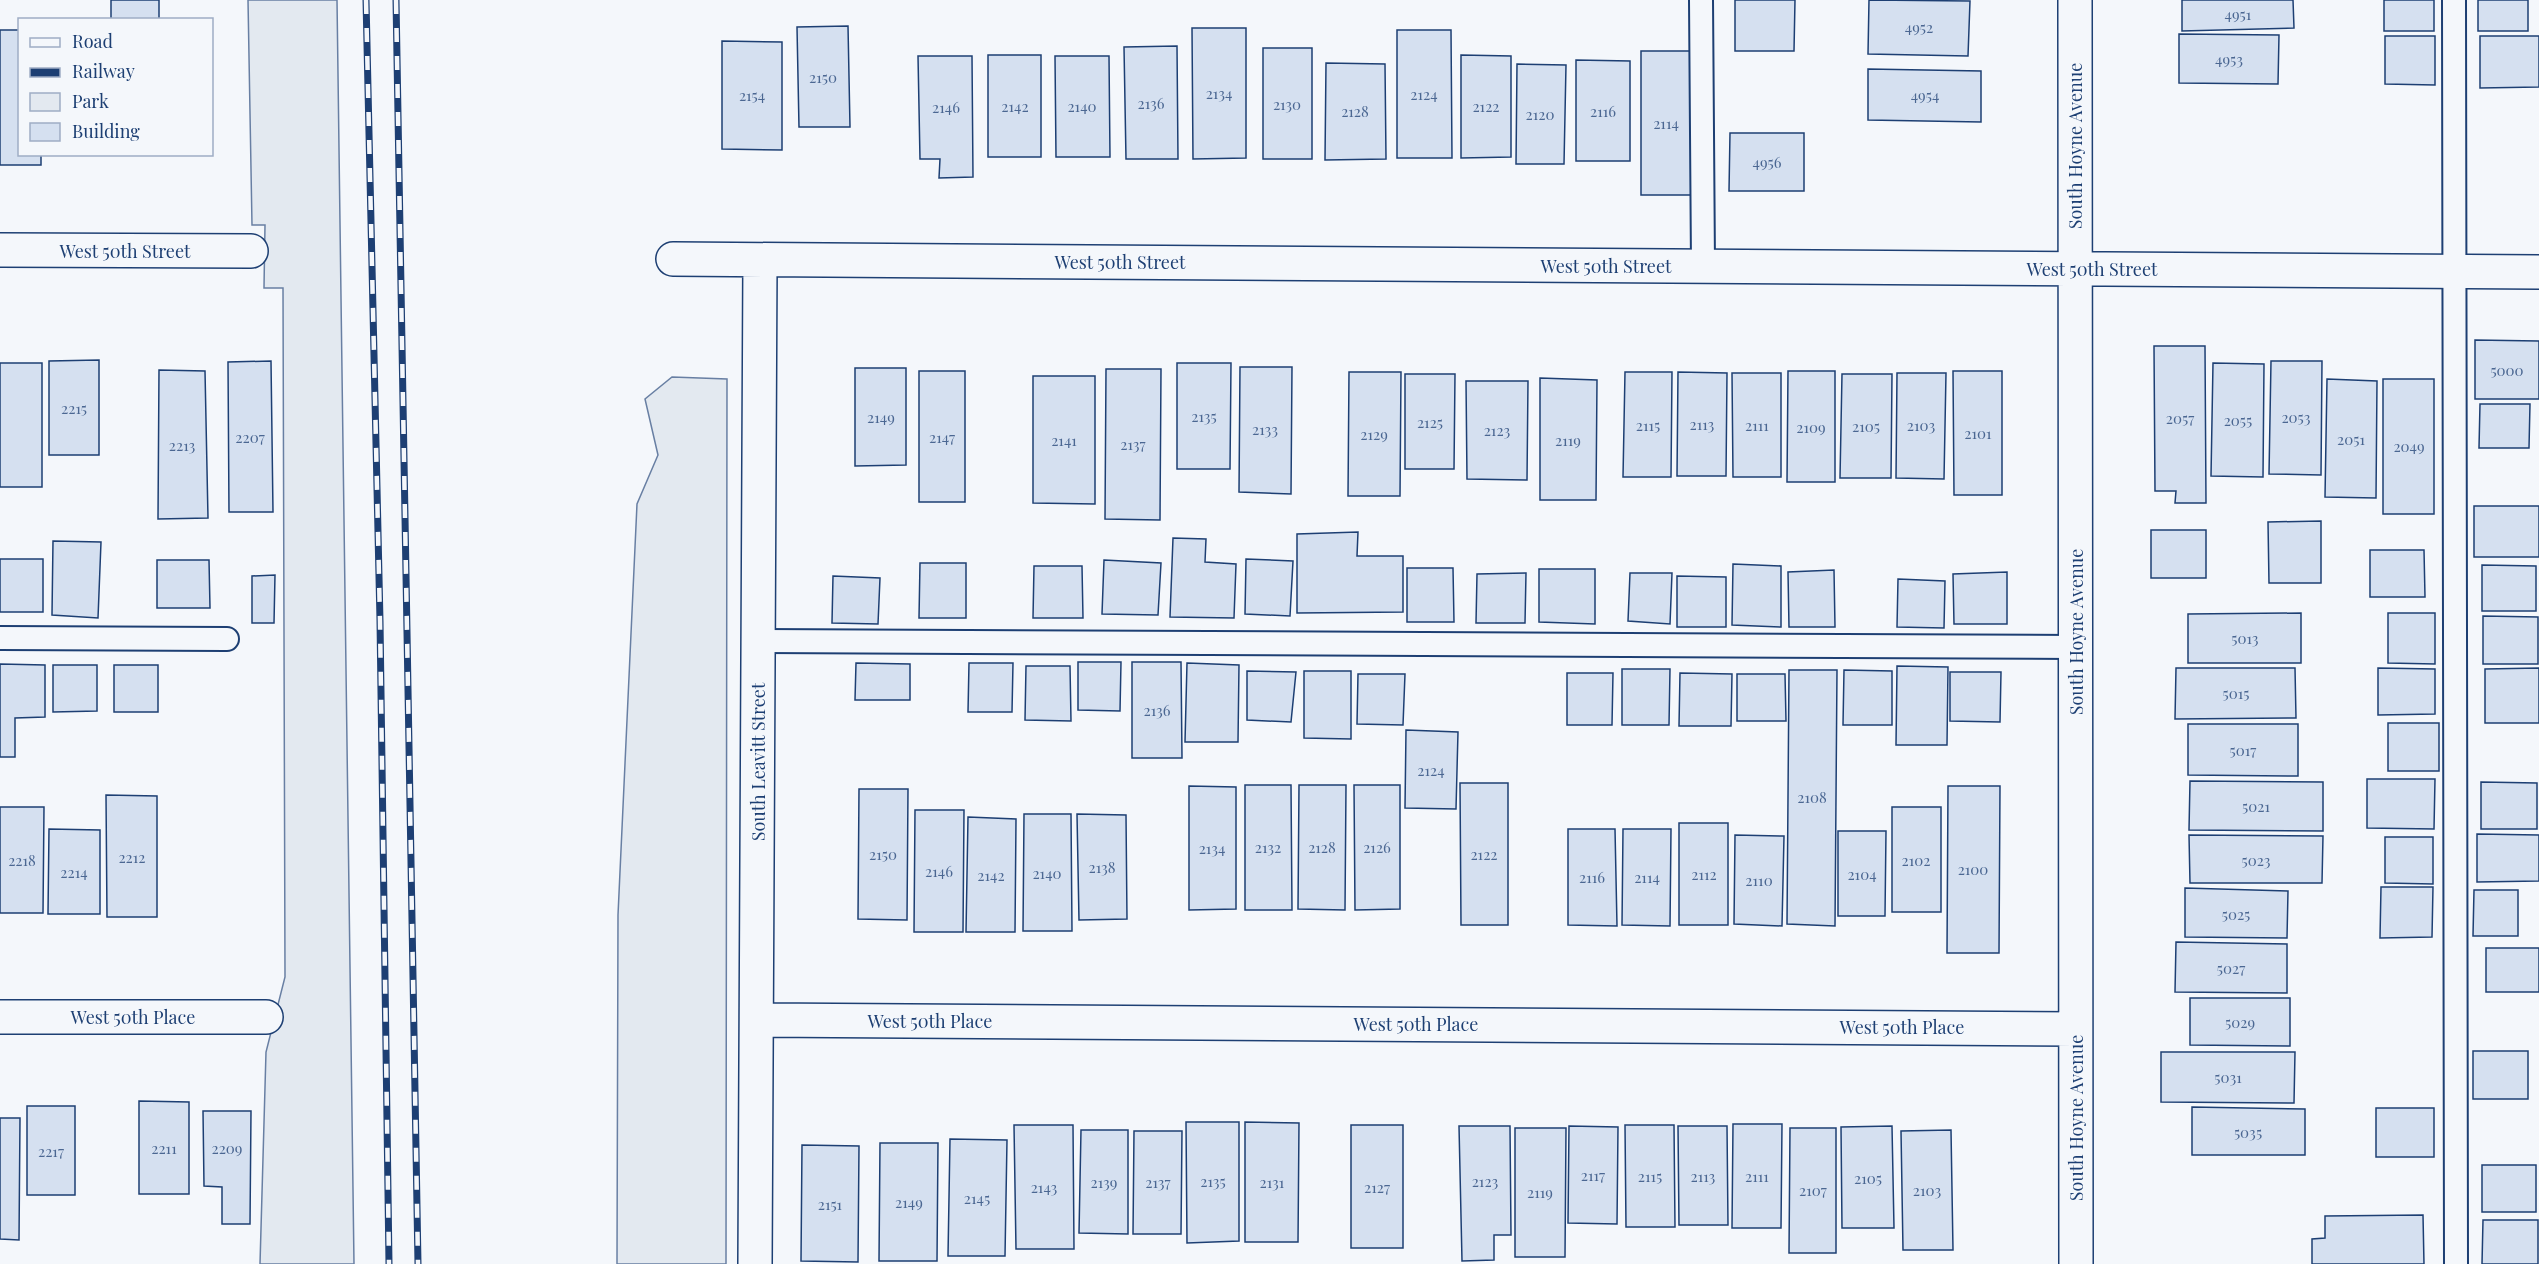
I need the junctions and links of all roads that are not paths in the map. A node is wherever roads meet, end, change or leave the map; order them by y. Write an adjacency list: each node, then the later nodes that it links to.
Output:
1 (1701, 0): 8 (lane)
2 (2075, 0): 9 (street, South Hoyne Avenue)
3 (2454, 0): 10 (lane)
4 (0, 250): 5 (street, West 50th Street)
5 (250, 251)
6 (673, 259): 7 (street, West 50th Street)
7 (760, 260): 8 (street, West 50th Street); 14 (street, South Leavitt Street)
8 (1703, 266): 9 (street, West 50th Street)
9 (2075, 269): 10 (street, West 50th Street); 15 (street, South Hoyne Avenue)
10 (2455, 271): 11 (street, West 50th Street); 22 (lane)
11 (2539, 272)
12 (0, 638): 13 (lane)
13 (227, 639)
14 (758, 641): 15 (lane); 18 (street, South Leavitt Street)
15 (2076, 647): 19 (street, South Hoyne Avenue)
16 (0, 1017): 17 (street, West 50th Place)
17 (266, 1017)
18 (757, 1020): 19 (street, West 50th Place); 20 (street, South Leavitt Street)
19 (2075, 1029): 21 (street, South Hoyne Avenue)
20 (755, 1264)
21 (2076, 1264)
22 (2456, 1264)

